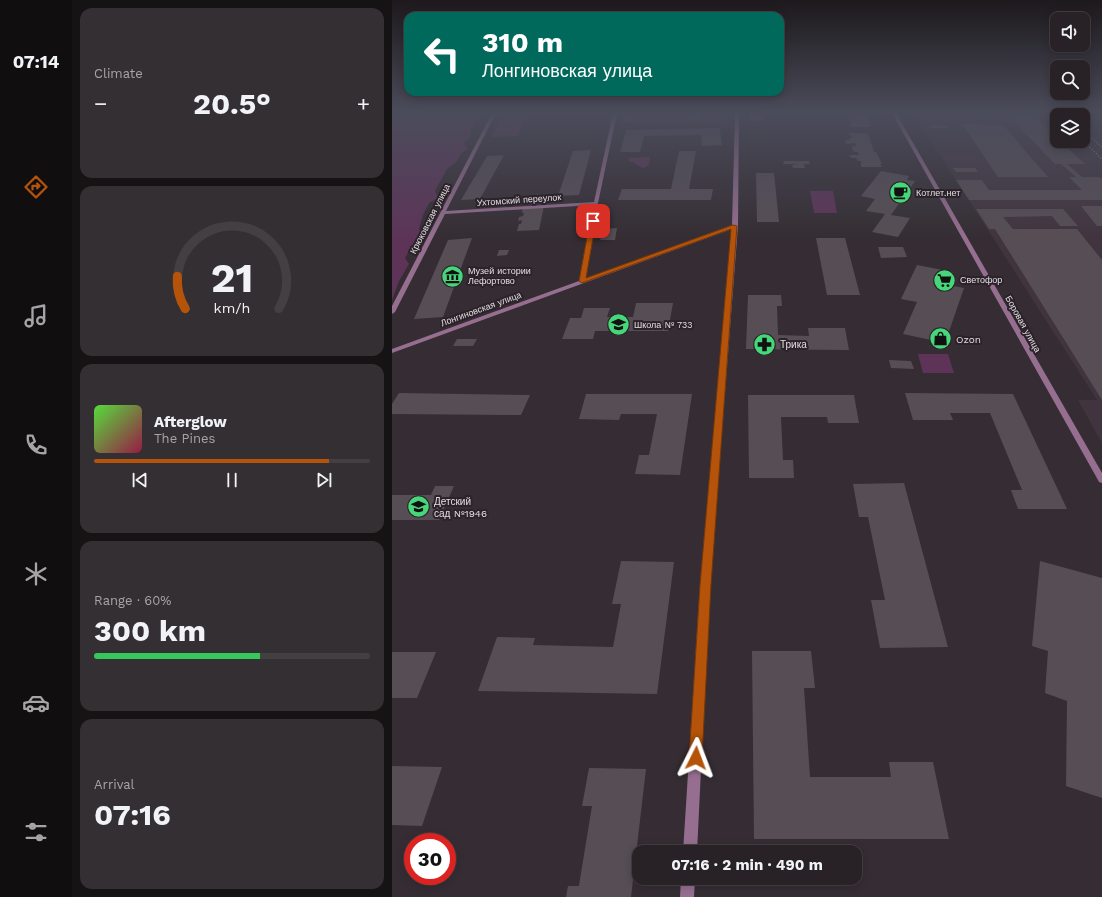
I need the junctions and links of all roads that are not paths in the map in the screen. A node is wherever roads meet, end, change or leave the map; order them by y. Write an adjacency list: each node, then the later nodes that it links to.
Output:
1 (472, 155): 6 (street, Крюковская улица)
2 (606, 155): 5 (street)
3 (736, 155): 7 (street)
4 (918, 155): 11 (street, Боровая улица)
5 (596, 203): 6 (street, Ухтомский переулок); 8 (street)
6 (442, 213): 9 (street, Крюковская улица)
7 (735, 226): 8 (street, Лонгиновская улица); 12 (street)
8 (582, 281): 10 (street, Лонгиновская улица)
9 (392, 312)
10 (392, 351)
11 (1102, 480)
12 (690, 845)
13 (688, 885): 14 (street)
14 (687, 897)

